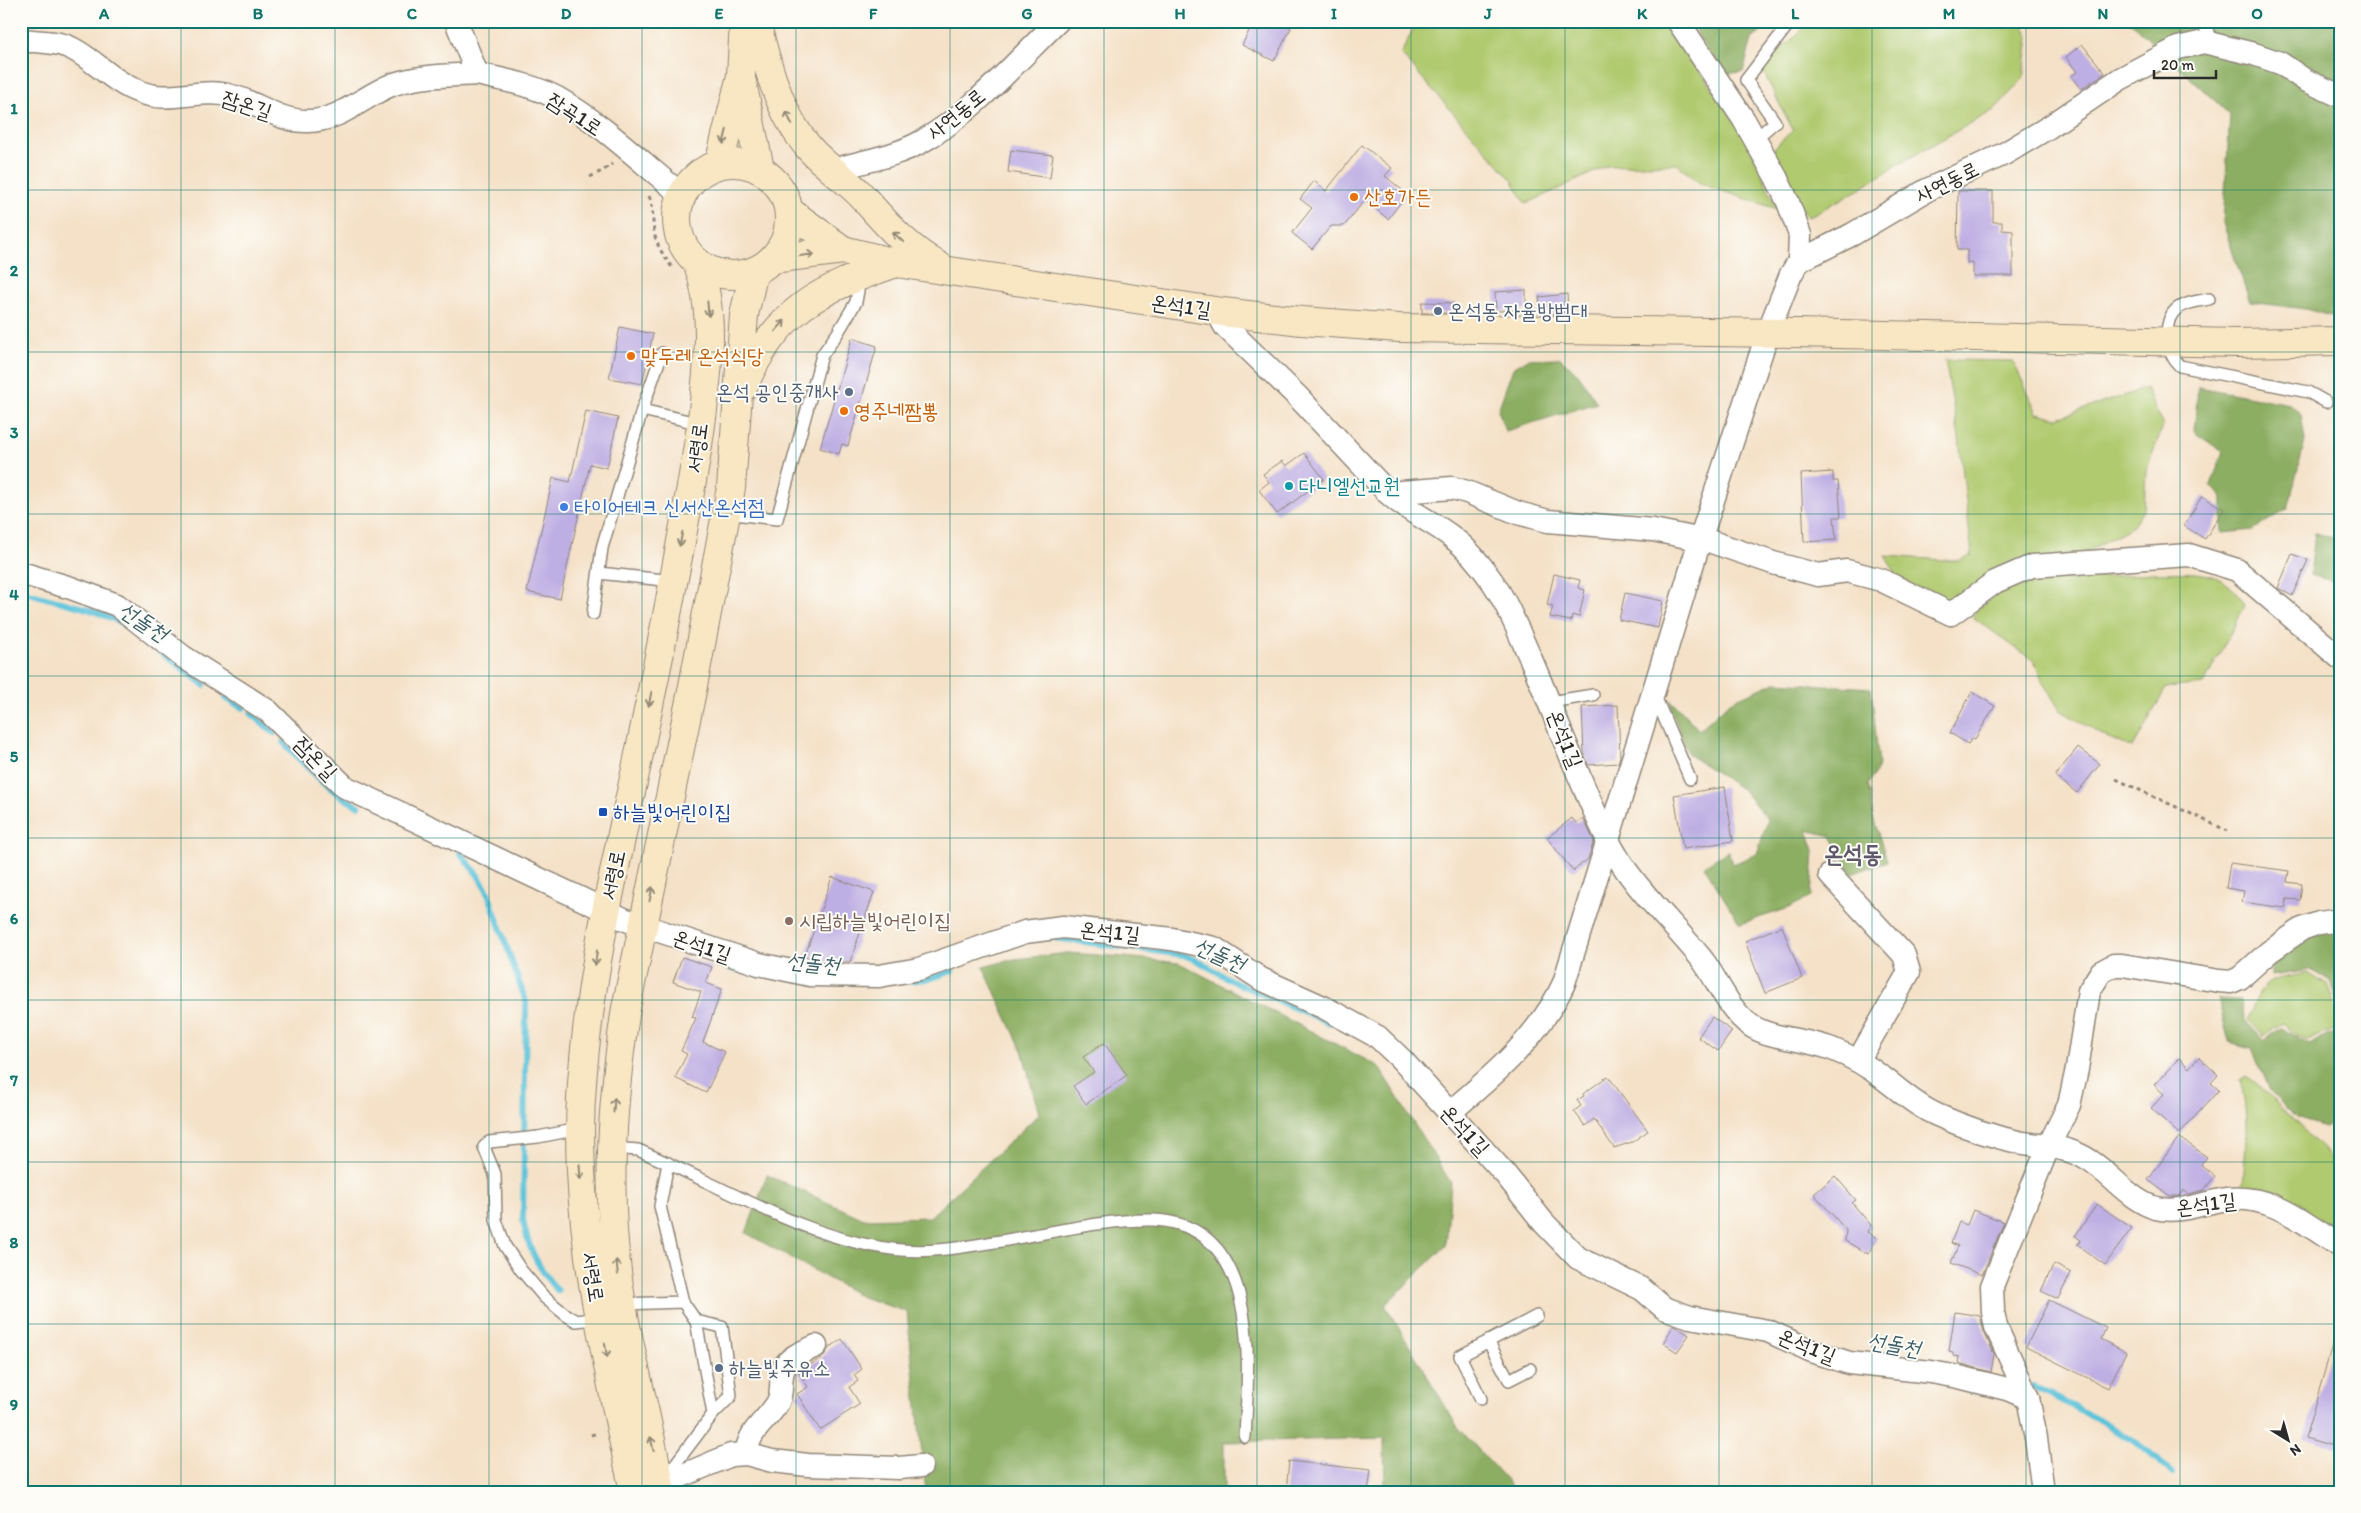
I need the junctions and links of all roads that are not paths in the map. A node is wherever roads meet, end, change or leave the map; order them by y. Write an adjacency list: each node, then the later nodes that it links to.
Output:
1 (456, 21): 10 (street)
2 (744, 21): 11 (street)
3 (756, 21): 16 (street, one-way to 3)
4 (1058, 21): 16 (street, 사연동로)
5 (1678, 21): 13 (street)
6 (1791, 21): 13 (lane)
7 (2201, 21): 9 (lane)
8 (21, 40): 10 (street, 잠온길)
9 (2216, 45): 12 (street, 사연동로); 20 (street, 사연동로)
10 (477, 74): 17 (street, 잠곡1로)
11 (741, 76): 14 (street, one-way to 14); 15 (street)
12 (2340, 96)
13 (1755, 140): 20 (street)
14 (718, 164): 15 (street, 서령로); 17 (street, 서령로)
15 (760, 169): 18 (street, 서령로)
16 (834, 170): 24 (street, one-way to 16)
17 (682, 195): 23 (street, 서령로)
18 (789, 211): 19 (street); 22 (street, 서령로)
19 (842, 250): 21 (street, 온석1길); 22 (street, one-way to 19)
20 (1799, 261): 28 (street)
21 (896, 263): 24 (street, 온석1길); 25 (street)
22 (763, 265): 23 (street, 서령로); 32 (street, 서령로)
23 (687, 269): 35 (street, 서령로, one-way to 35)
24 (954, 272): 27 (street, 온석1길)
25 (860, 275): 32 (street, one-way to 25); 37 (lane)
26 (2209, 299): 29 (lane)
27 (1222, 312): 28 (street); 36 (street, 온석1길)
28 (1768, 332): 29 (street); 38 (street)
29 (2168, 340): 30 (street); 33 (lane)
30 (2340, 340)
31 (662, 353): 34 (lane)
32 (738, 397): 37 (street, 서령로)
33 (2326, 402)
34 (642, 410): 35 (lane); 40 (lane)
35 (701, 424): 41 (street, 서령로, one-way to 41)
36 (1388, 492): 38 (street); 46 (street, 온석1길)
37 (726, 513): 49 (street, 서령로)
38 (1700, 540): 43 (street); 44 (street)
39 (21, 573): 52 (street, 잠온길)
40 (599, 573): 41 (lane); 42 (lane)
41 (673, 582): 47 (street, 서령로, one-way to 47)
42 (593, 614)
43 (2340, 658)
44 (1653, 692): 48 (lane); 50 (street)
45 (1593, 695): 46 (lane)
46 (1550, 702): 50 (street, 온석1길)
47 (634, 779): 49 (street); 52 (street, 서령로)
48 (1690, 779)
49 (673, 785): 52 (street, 서령로, one-way to 49)
50 (1607, 839): 56 (street, 온석1길); 57 (street)
51 (1830, 875): 56 (street)
52 (625, 919): 54 (street, 서령로, one-way to 54); 55 (street, 서령로); 57 (street, 온석1길)
53 (2340, 920): 59 (street)
54 (589, 1014): 55 (street); 58 (street, 서령로)
55 (624, 1018): 60 (street, 서령로, one-way to 55)
56 (1858, 1061): 59 (street, 온석1길)
57 (1448, 1113): 70 (street, 온석1길)
58 (567, 1132): 64 (street, 서령로, one-way to 64); 64 (lane)
59 (2049, 1145): 62 (street, 온석1길); 70 (street)
60 (612, 1148): 61 (lane); 64 (street, 서령로, one-way to 60)
61 (668, 1163): 63 (lane); 73 (lane)
62 (2340, 1246)
63 (683, 1302): 64 (lane); 66 (lane)
64 (611, 1311): 76 (street, 서령로, one-way to 64); 78 (street, 서령로, one-way to 78)
65 (1537, 1316): 67 (lane)
66 (696, 1321): 72 (lane); 72 (lane)
67 (1488, 1341): 69 (lane); 71 (lane)
68 (816, 1346): 74 (street)
69 (1530, 1369)
70 (2028, 1398): 77 (street)
71 (1481, 1399)
72 (713, 1414): 76 (lane)
73 (1245, 1437)
74 (746, 1454): 75 (street); 76 (street)
75 (921, 1466)
76 (661, 1488)
77 (2037, 1488)
78 (634, 1492)

